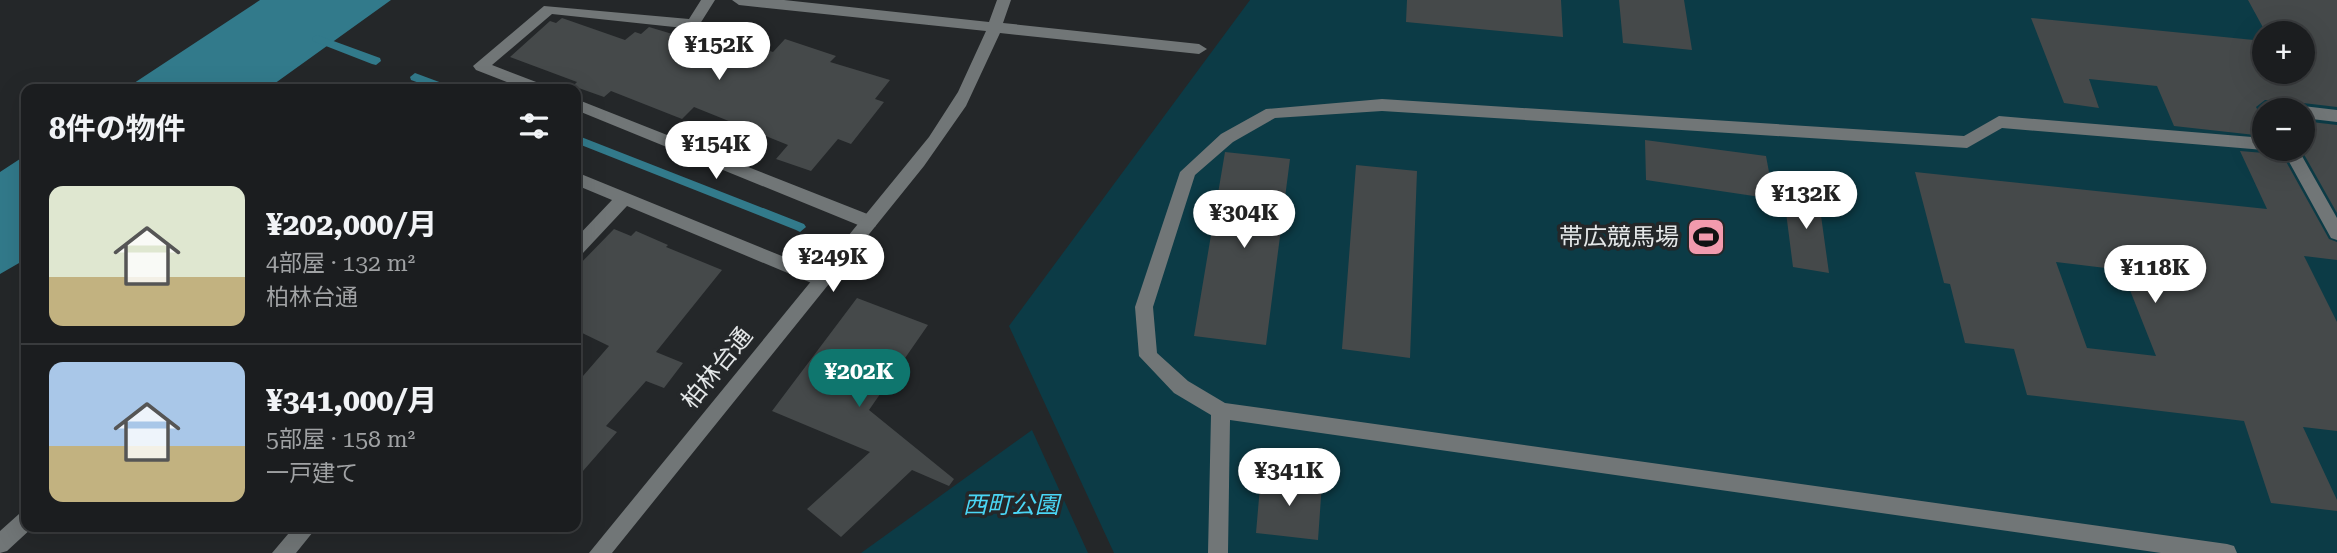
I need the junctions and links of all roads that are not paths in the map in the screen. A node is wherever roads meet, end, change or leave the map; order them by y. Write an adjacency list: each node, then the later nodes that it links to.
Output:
1 (708, 0): 6 (street)
2 (739, 0): 4 (street)
3 (1004, 0): 4 (street, 柏林台通)
4 (996, 27): 5 (street); 14 (street, 柏林台通)
5 (1199, 50)
6 (526, 84)
7 (581, 106): 14 (street)
8 (2315, 113): 9 (street)
9 (2337, 116)
10 (2252, 143): 18 (street)
11 (2297, 161): 15 (street)
12 (581, 180): 13 (street)
13 (624, 198): 16 (street); 17 (street)
14 (869, 222): 17 (street, 柏林台通)
15 (2337, 233)
16 (581, 244)
17 (820, 279): 23 (street, 柏林台通)
18 (1221, 411): 24 (street); 25 (street)
19 (21, 525): 21 (street)
20 (302, 532): 22 (street)
21 (0, 544)
22 (282, 553)
23 (600, 553)
24 (1218, 553)
25 (2227, 553)

